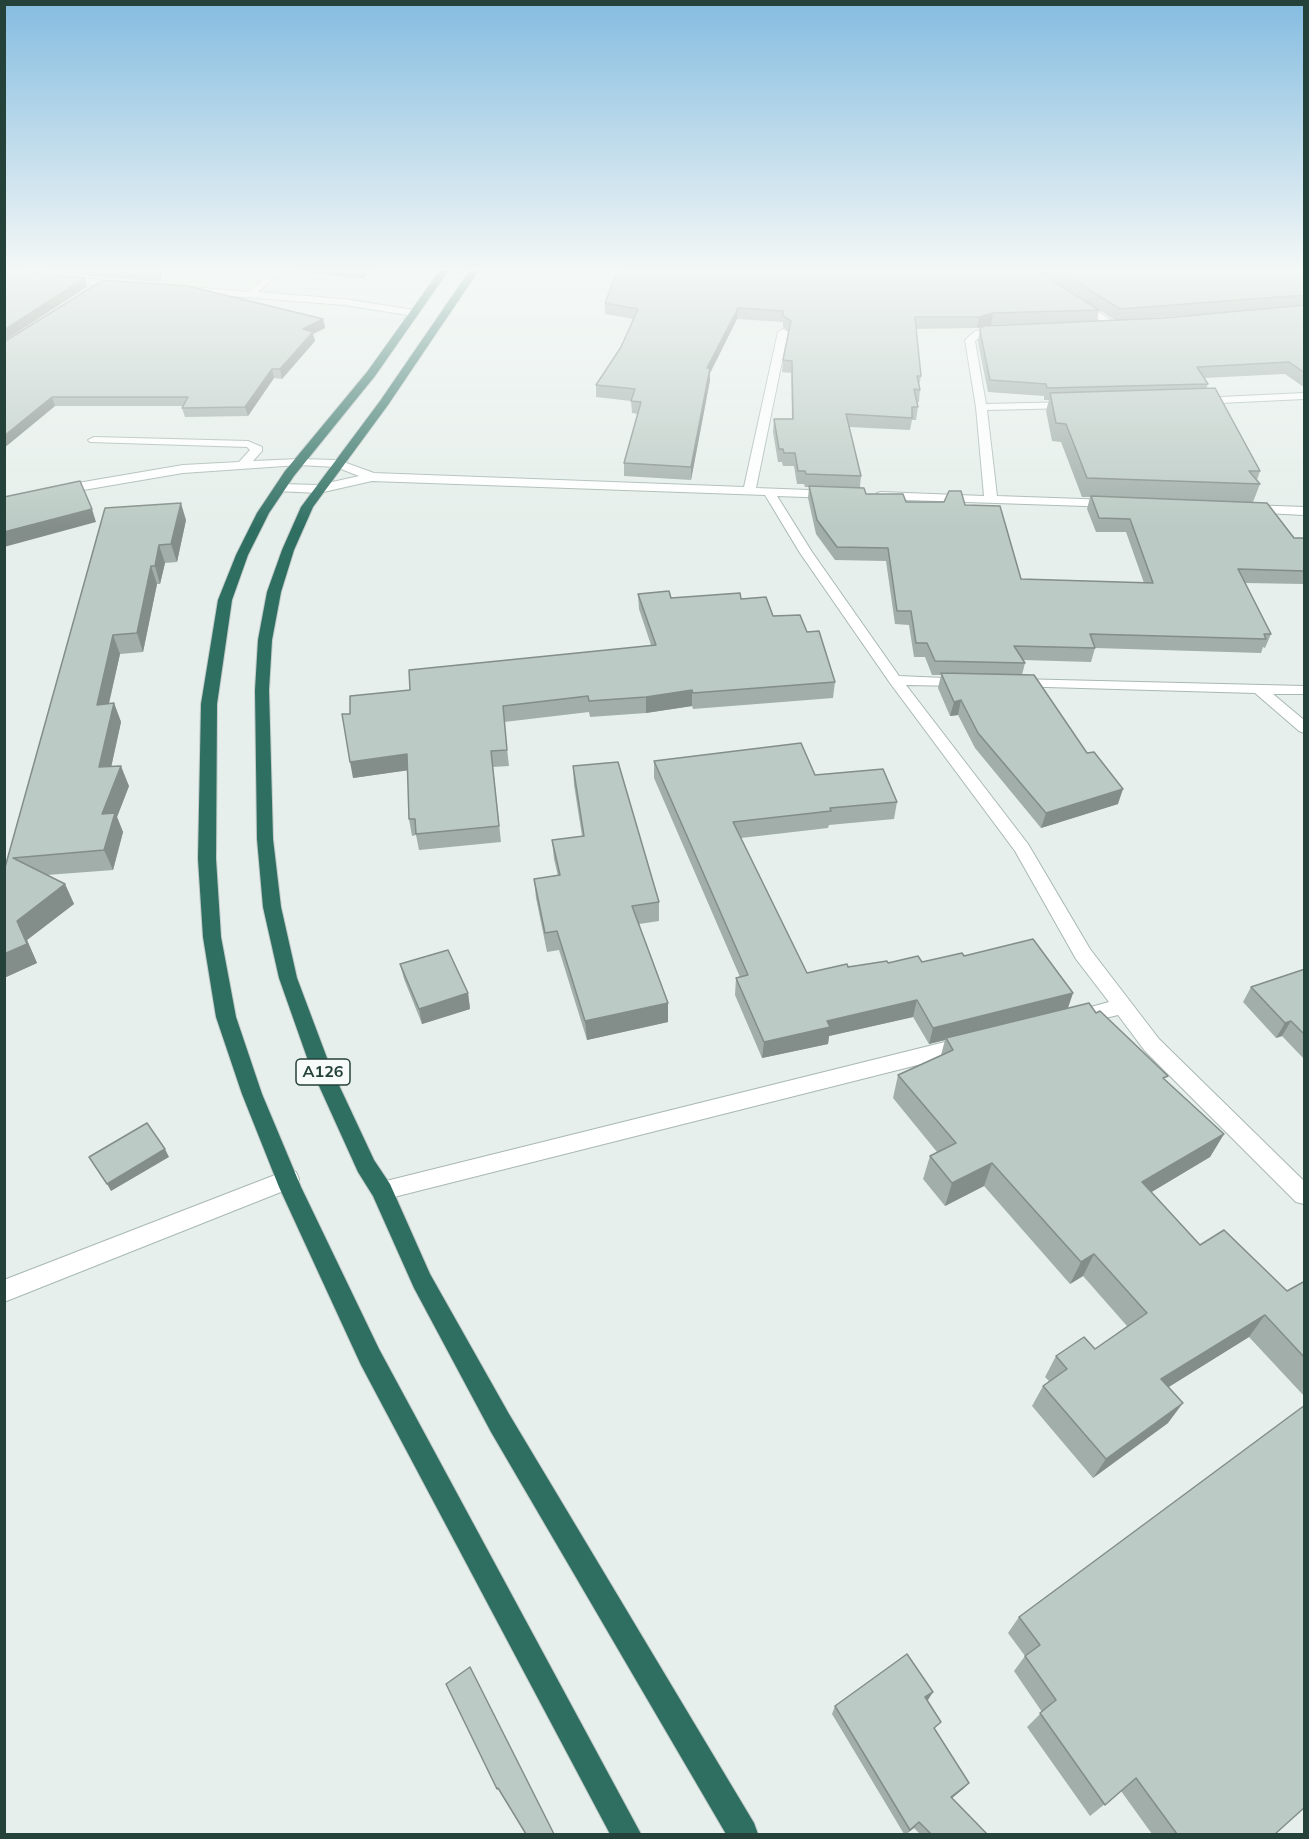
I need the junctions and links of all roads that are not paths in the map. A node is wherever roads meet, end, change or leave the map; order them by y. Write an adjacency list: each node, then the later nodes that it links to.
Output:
1 (384, 356): 10 (highway)
2 (414, 356): 11 (highway, A126)
3 (778, 356): 17 (street)
4 (973, 356): 8 (street)
5 (1305, 396): 6 (street)
6 (1192, 402)
7 (1087, 405): 8 (street)
8 (981, 407): 19 (street)
9 (94, 440): 12 (street)
10 (299, 462): 11 (street); 12 (street); 14 (highway)
11 (338, 464): 13 (street); 15 (highway, A126)
12 (243, 465): 16 (street)
13 (372, 477): 15 (street); 17 (street)
14 (280, 488): 15 (street); 32 (highway)
15 (319, 489): 33 (highway, A126)
16 (52, 491)
17 (749, 491): 18 (street)
18 (769, 492): 19 (street); 23 (street)
19 (991, 500): 20 (street)
20 (1119, 504)
21 (1235, 509): 22 (street)
22 (1305, 511)
23 (895, 680): 24 (street); 29 (street)
24 (977, 682)
25 (1001, 683): 26 (street)
26 (1260, 690): 27 (street); 28 (street)
27 (1305, 690)
28 (1305, 728)
29 (1123, 1006): 30 (street); 34 (street)
30 (1053, 1023)
31 (984, 1041): 33 (street)
32 (288, 1179): 35 (street); 36 (highway)
33 (382, 1191): 37 (highway, A126)
34 (1305, 1195)
35 (4, 1291)
36 (626, 1834)
37 (743, 1834)

